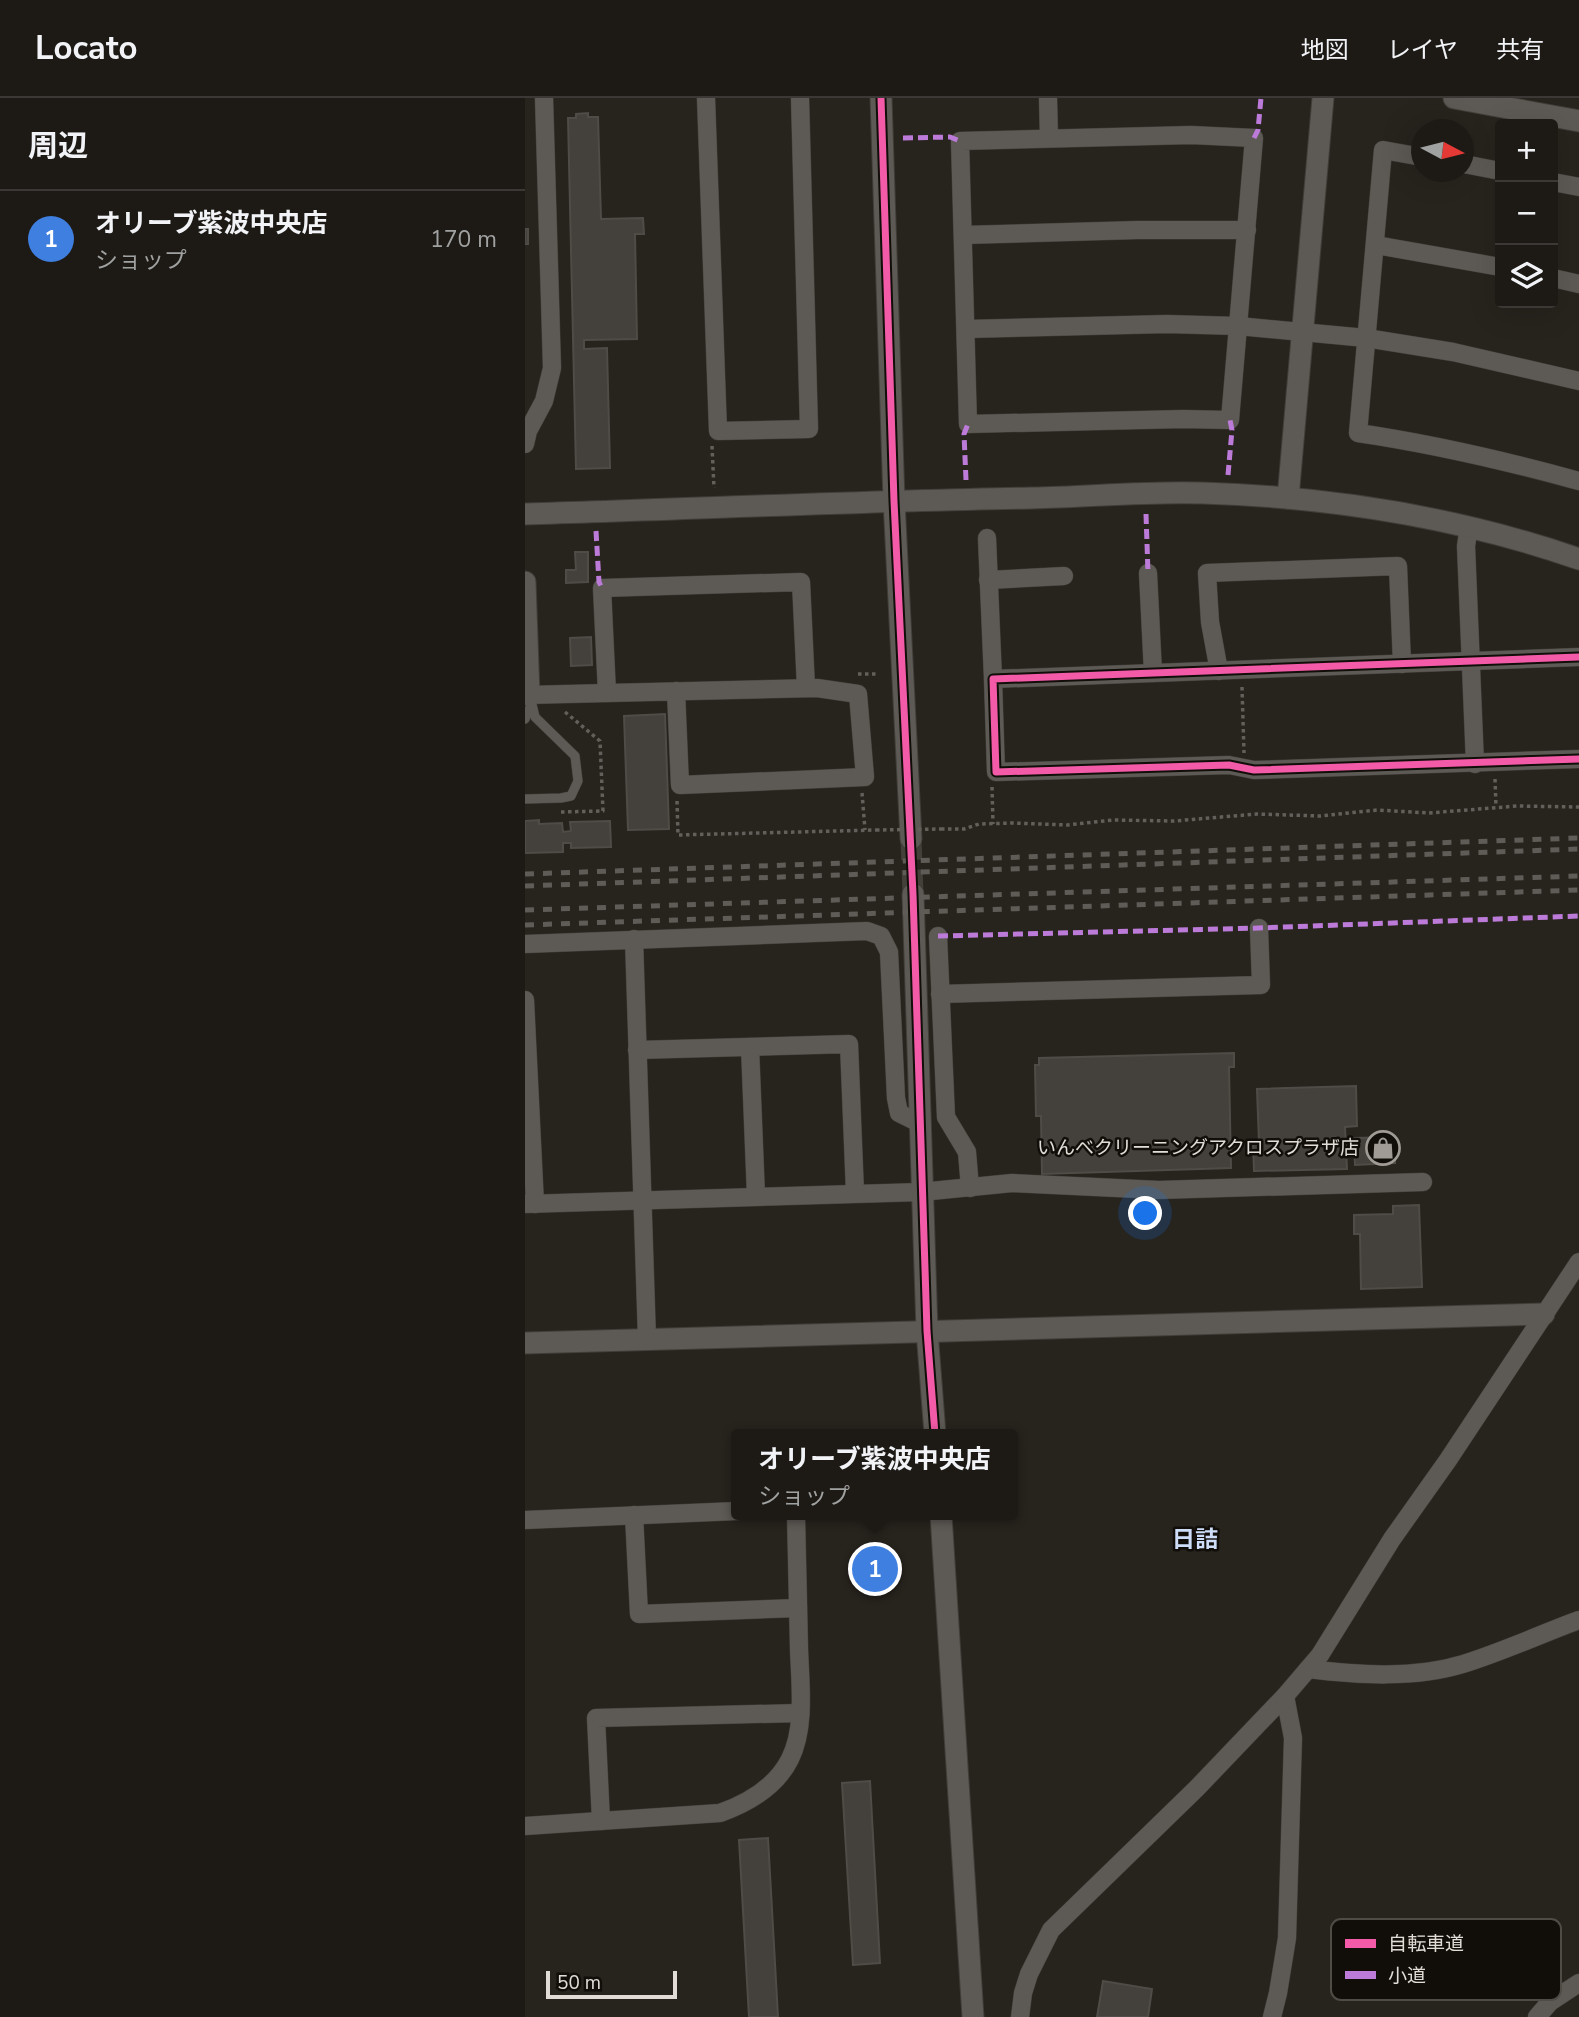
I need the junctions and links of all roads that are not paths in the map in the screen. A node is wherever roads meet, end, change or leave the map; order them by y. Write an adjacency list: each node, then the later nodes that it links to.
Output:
1 (544, 98): 26 (street)
2 (706, 98): 3 (street)
3 (800, 98)
4 (881, 98): 29 (street)
5 (1048, 98): 9 (street)
6 (1324, 98): 23 (street)
7 (1466, 99): 8 (street)
8 (1579, 121)
9 (1049, 138): 15 (street); 16 (street)
10 (1411, 155): 17 (street)
11 (1474, 166): 12 (street)
12 (1495, 170)
13 (1557, 182): 14 (street)
14 (1579, 187)
15 (1247, 230): 16 (street); 21 (street)
16 (963, 235): 22 (street)
17 (1376, 245): 18 (street); 24 (street)
18 (1495, 266)
19 (1558, 279): 20 (street)
20 (1579, 284)
21 (1238, 326): 22 (street); 22 (street); 23 (street)
22 (965, 329)
23 (1303, 332): 24 (street); 28 (street)
24 (1366, 338): 25 (street); 27 (street)
25 (1579, 381)
26 (525, 444)
27 (1579, 481)
28 (1288, 498): 29 (street); 31 (street)
29 (894, 501): 30 (street); 52 (street)
30 (525, 514)
31 (1469, 526): 33 (street); 39 (street)
32 (987, 538): 36 (street)
33 (1579, 559)
34 (1148, 573): 42 (street)
35 (1064, 576): 36 (street)
36 (989, 580): 43 (street)
37 (525, 582): 47 (street)
38 (1579, 657): 39 (street)
39 (1471, 661): 40 (street); 50 (street)
40 (1402, 664): 41 (street); 41 (street)
41 (1219, 671): 42 (street)
42 (1153, 673): 43 (street)
43 (993, 679): 50 (street)
44 (806, 688): 45 (street); 45 (street); 46 (street)
45 (676, 691): 46 (street)
46 (607, 693): 47 (street)
47 (529, 698): 48 (lane); 51 (lane)
48 (525, 719)
49 (1579, 760): 50 (street)
50 (1475, 764)
51 (525, 799)
52 (911, 839)
53 (913, 894): 62 (street)
54 (1259, 928): 58 (street)
55 (938, 936): 58 (street)
56 (634, 939): 57 (street); 61 (street); 62 (street)
57 (525, 944)
58 (940, 994): 64 (street)
59 (525, 1000): 69 (street)
60 (750, 1047): 61 (street); 66 (street); 67 (street)
61 (637, 1050): 68 (street)
62 (919, 1123): 65 (street)
63 (1423, 1182): 64 (street)
64 (970, 1188): 65 (street)
65 (921, 1192): 66 (street); 72 (street)
66 (855, 1193): 67 (street)
67 (756, 1196): 68 (street)
68 (642, 1201): 69 (street); 73 (street)
69 (530, 1204)
70 (1579, 1262): 71 (street)
71 (1545, 1314): 72 (street); 83 (street)
72 (926, 1331): 73 (street); 75 (street)
73 (647, 1339): 74 (street)
74 (525, 1343)
75 (935, 1429)
76 (731, 1511): 77 (street)
77 (634, 1515): 78 (street); 81 (street)
78 (525, 1520)
79 (796, 1520): 81 (street)
80 (941, 1520): 91 (street)
81 (798, 1608): 85 (street)
82 (1579, 1619): 83 (street)
83 (1308, 1669): 84 (street)
84 (1285, 1696): 92 (street); 93 (street)
85 (799, 1713): 86 (street); 86 (street)
86 (601, 1821): 87 (street)
87 (525, 1826)
88 (1579, 1983): 89 (street)
89 (1561, 1995)
90 (1553, 2000): 94 (street)
91 (973, 2017)
92 (1020, 2017)
93 (1272, 2017)
94 (1537, 2017)

